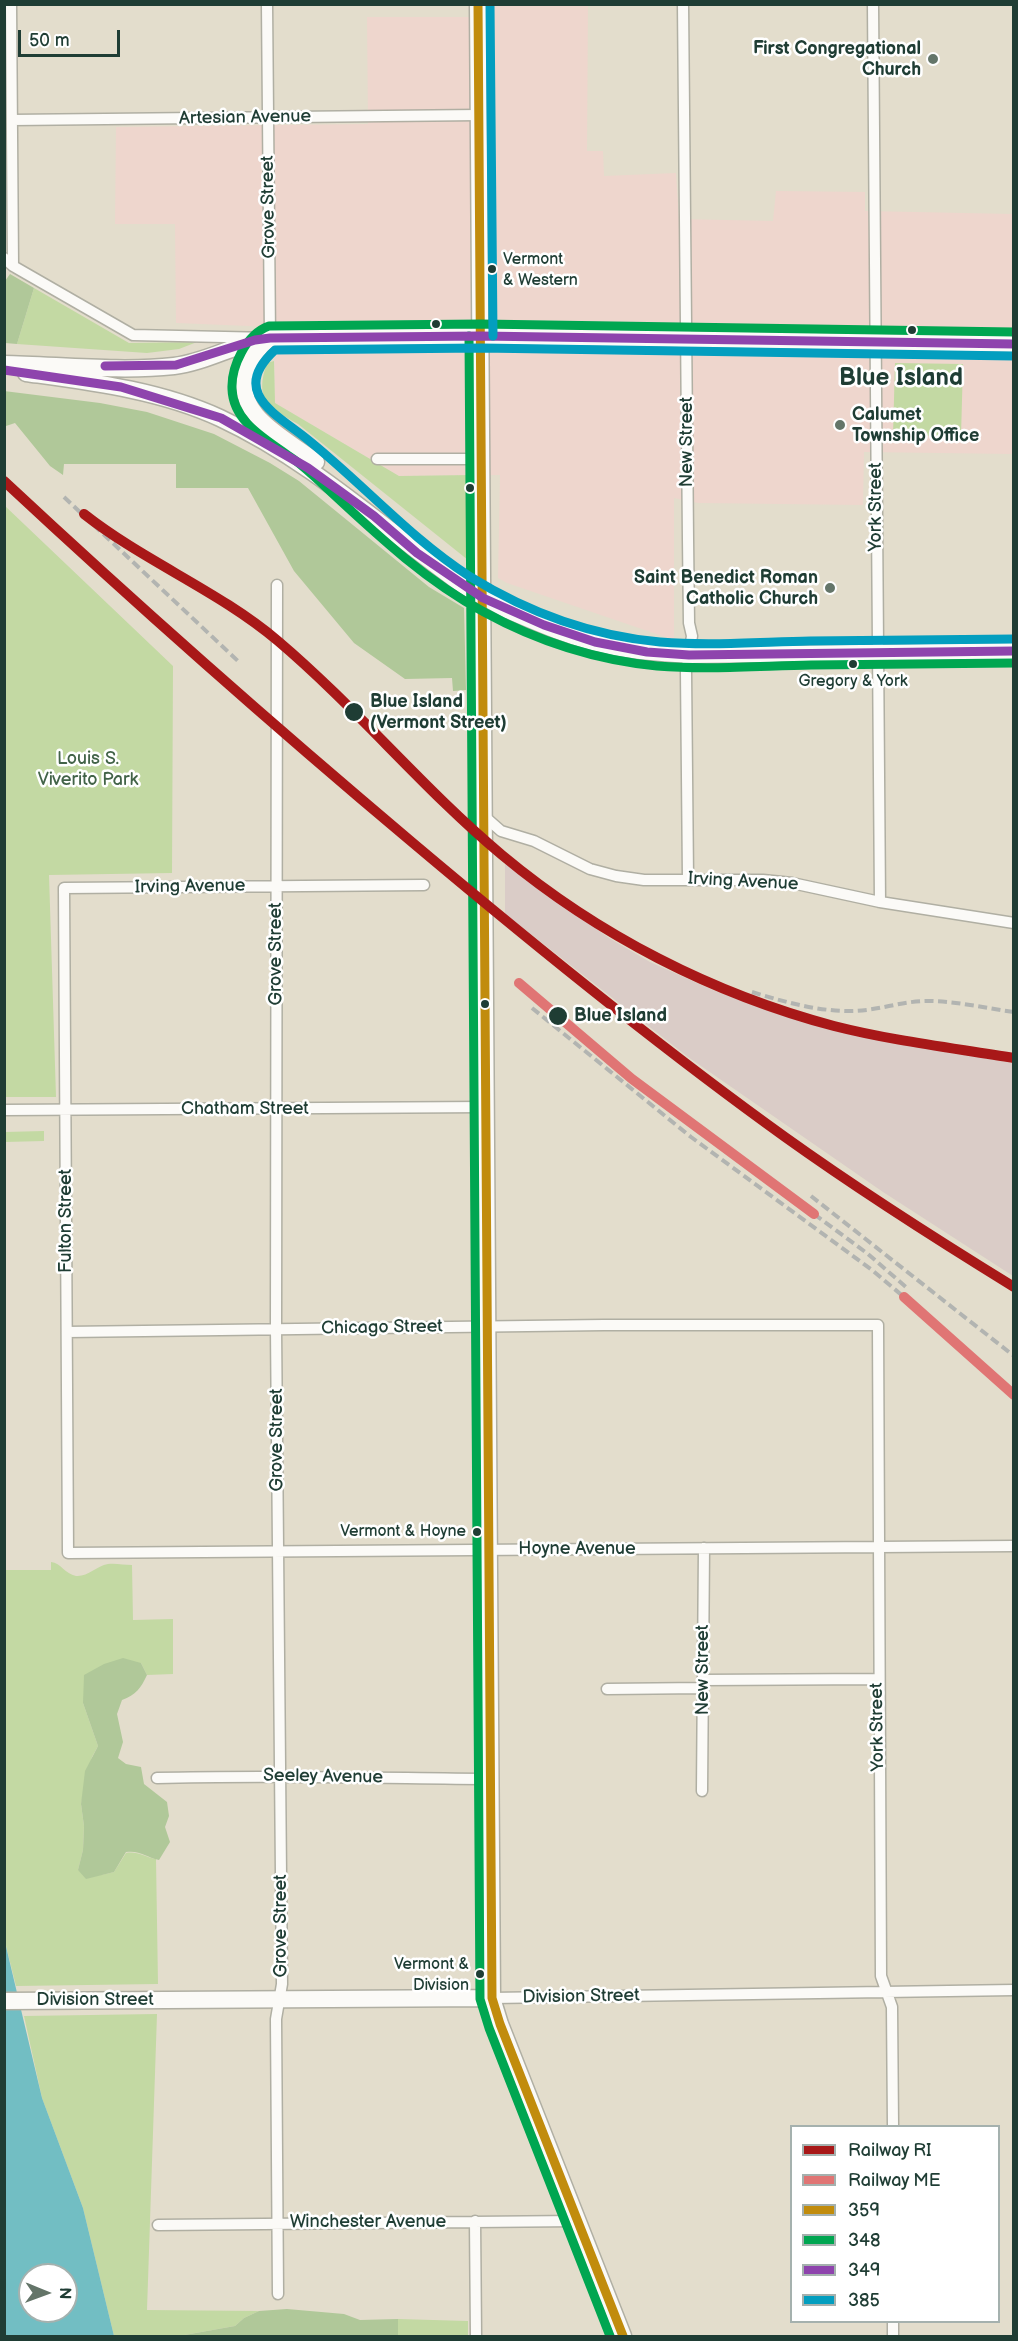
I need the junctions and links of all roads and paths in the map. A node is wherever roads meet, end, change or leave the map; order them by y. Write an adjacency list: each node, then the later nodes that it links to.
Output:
1 (11, 4): 8 (street)
2 (267, 4): 7 (street, Grove Street)
3 (478, 4): 6 (street)
4 (683, 4): 13 (street, New Street)
5 (873, 4): 14 (street, York Street)
6 (479, 115): 7 (street, Artesian Avenue); 11 (street)
7 (268, 118): 8 (street, Artesian Avenue); 12 (street, Grove Street)
8 (12, 120): 10 (street)
9 (4, 258): 10 (street)
10 (13, 266): 12 (street)
11 (481, 336): 12 (street); 13 (street); 18 (street)
12 (270, 338): 16 (street); 19 (street)
13 (687, 339): 14 (street); 23 (street, New Street)
14 (875, 341): 15 (street); 22 (street, York Street)
15 (1014, 344)
16 (10, 367): 19 (street)
17 (377, 459): 18 (street)
18 (481, 459): 24 (street)
19 (374, 516): 23 (street, bridge)
20 (277, 585): 27 (street, Grove Street)
21 (1014, 651): 22 (street)
22 (876, 652): 23 (street); 29 (street, York Street)
23 (689, 655): 25 (street, New Street)
24 (484, 816): 25 (street, Irving Avenue); 31 (street)
25 (688, 879): 29 (street, Irving Avenue)
26 (424, 885): 27 (street, Irving Avenue)
27 (276, 886): 28 (street, Irving Avenue); 32 (street, Grove Street)
28 (64, 888): 34 (street, Fulton Street)
29 (880, 902): 30 (street, Irving Avenue)
30 (1014, 923)
31 (486, 1107): 32 (street, Chatham Street); 36 (street)
32 (277, 1109): 34 (street, Chatham Street); 37 (street, Grove Street)
33 (4, 1110): 34 (street, Chatham Street)
34 (66, 1110): 38 (street, Fulton Street)
35 (878, 1324): 36 (street, Chicago Street); 40 (street, York Street)
36 (487, 1326): 37 (street, Chicago Street); 42 (street)
37 (276, 1329): 38 (street, Chicago Street); 43 (street, Grove Street)
38 (67, 1332): 44 (street, Fulton Street)
39 (1014, 1546): 40 (street, Hoyne Avenue)
40 (878, 1547): 41 (street, Hoyne Avenue); 45 (street, York Street)
41 (704, 1548): 42 (street, Hoyne Avenue); 46 (street, New Street)
42 (489, 1550): 43 (street, Hoyne Avenue); 50 (street)
43 (278, 1552): 44 (street, Hoyne Avenue); 48 (street, Grove Street)
44 (68, 1553)
45 (878, 1679): 46 (street); 53 (street, York Street)
46 (703, 1684): 47 (street); 51 (street, New Street)
47 (607, 1689)
48 (280, 1776): 49 (street, Seeley Avenue); 50 (street, Seeley Avenue); 55 (street, Grove Street)
49 (157, 1778)
50 (490, 1779): 54 (street)
51 (702, 1791)
52 (1014, 1990): 53 (street, Division Street)
53 (887, 1992): 54 (street, Division Street); 57 (street, York Street)
54 (492, 1998): 55 (street, Division Street); 59 (street)
55 (279, 1999): 56 (street, Division Street); 60 (street, Grove Street)
56 (4, 2001)
57 (893, 2125)
58 (475, 2221): 59 (street, Winchester Avenue); 60 (street, Winchester Avenue); 63 (street)
59 (578, 2221): 64 (street)
60 (278, 2223): 61 (street, Winchester Avenue); 62 (street, Grove Street)
61 (158, 2225)
62 (278, 2294)
63 (476, 2337)
64 (623, 2337)

